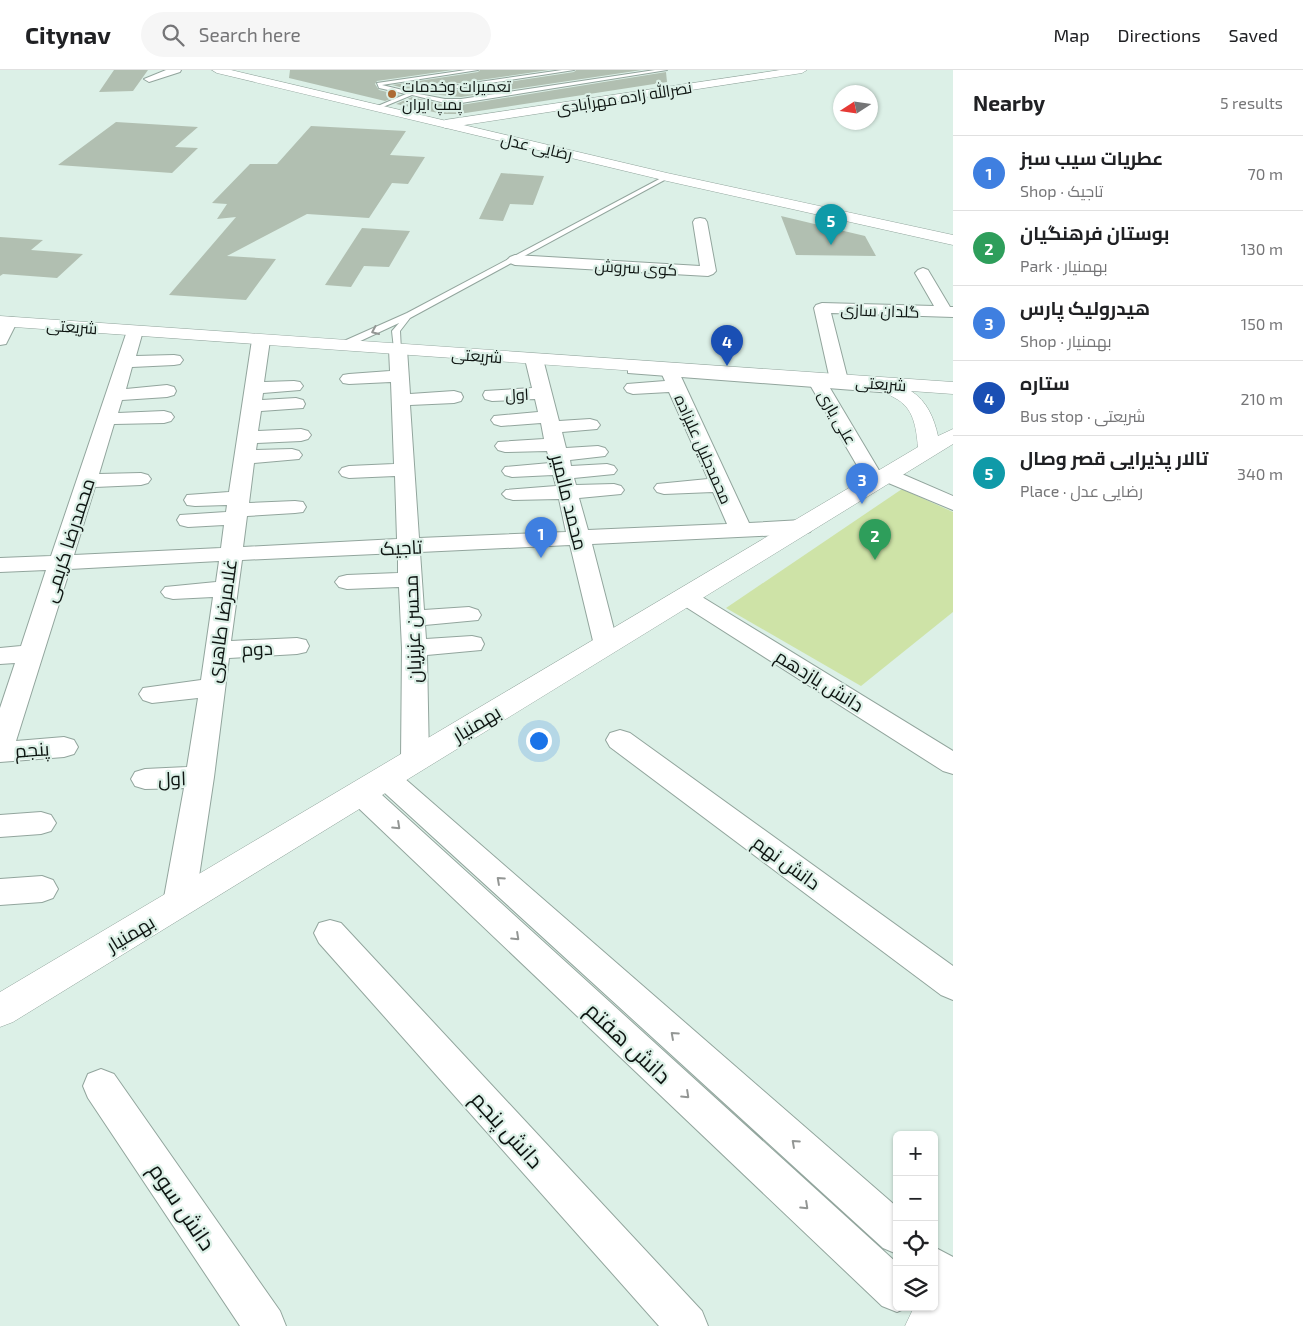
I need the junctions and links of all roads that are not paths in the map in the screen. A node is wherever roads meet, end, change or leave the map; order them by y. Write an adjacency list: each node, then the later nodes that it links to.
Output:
1 (176, 70): 7 (street)
2 (217, 70): 9 (main road, رضایی عدل)
3 (476, 70): 8 (lane)
4 (572, 70): 8 (lane)
5 (665, 70): 8 (lane)
6 (802, 70): 10 (main road, نصرالله زاده مهرآبادی)
7 (149, 79)
8 (413, 93): 9 (lane)
9 (376, 108): 10 (main road, رضایی عدل)
10 (445, 124): 11 (main road, رضایی عدل)
11 (667, 177): 12 (main road, رضایی عدل); 16 (lane)
12 (858, 220): 14 (main road); 15 (main road)
13 (700, 222): 16 (street, کوی سروش)
14 (953, 240)
15 (953, 249)
16 (515, 260): 19 (lane)
17 (923, 273): 18 (street)
18 (949, 312): 31 (street, گلدان سازی)
19 (410, 315): 23 (lane, one-way to 23); 24 (lane)
20 (3, 327): 21 (main road, شریعتی)
21 (134, 333): 22 (main road, شریعتی); 27 (street, محمدرضا کریمی)
22 (261, 342): 23 (main road, شریعتی); 24 (lane); 43 (street, غلامرضا طاهری)
23 (339, 345): 24 (main road, شریعتی)
24 (398, 351): 26 (main road, شریعتی); 28 (street, محسن عزیزیان)
25 (174, 360): 27 (street)
26 (534, 361): 29 (main road, شریعتی); 51 (street, محمد مالمیر)
27 (125, 362): 39 (street, محمدرضا کریمی)
28 (399, 376): 30 (street); 42 (street, محسن عزیزیان)
29 (671, 376): 32 (main road, شریعتی); 34 (street); 61 (street, محمدجلیل علیزاده)
30 (349, 378)
31 (838, 380): 32 (main road, شریعتی); 33 (main road, شریعتی)
32 (816, 381): 36 (lane); 58 (street, علی یاری)
33 (873, 382): 35 (main road, شریعتی); 36 (main road)
34 (633, 388)
35 (953, 388)
36 (897, 390): 38 (lane); 52 (main road)
37 (167, 391): 39 (street)
38 (953, 394)
39 (114, 395): 45 (street, محمدرضا کریمی)
40 (454, 397): 42 (street)
41 (295, 400): 43 (street)
42 (400, 400): 55 (street, محسن عزیزیان)
43 (252, 402): 50 (street, غلامرضا طاهری)
44 (164, 417): 45 (street)
45 (107, 419): 60 (street, محمدرضا کریمی)
46 (590, 425): 51 (street)
47 (301, 435): 50 (street)
48 (953, 435): 52 (main road, بهمنیار)
49 (504, 446): 51 (street)
50 (246, 447): 53 (street); 67 (street, غلامرضا طاهری)
51 (556, 448): 51 (street, اول); 54 (street); 56 (street); 63 (street); 64 (street); 71 (street, محمد مالمیر)
52 (929, 450): 58 (main road, بهمنیار)
53 (292, 454)
54 (603, 461)
55 (404, 470): 57 (street); 72 (street, محسن عزیزیان)
56 (512, 471)
57 (349, 472)
58 (882, 478): 65 (street); 69 (main road, بهمنیار)
59 (141, 479): 60 (street)
60 (87, 481): 74 (street, محمدرضا کریمی)
61 (720, 485): 62 (street); 70 (street, محمدجلیل علیزاده)
62 (664, 488)
63 (513, 494)
64 (617, 495)
65 (953, 504)
66 (295, 507): 67 (street)
67 (237, 509): 68 (street); 73 (street, غلامرضا طاهری)
68 (191, 510)
69 (802, 527): 70 (street, تاجیک); 80 (main road, بهمنیار)
70 (741, 530): 71 (street, تاجیک)
71 (579, 539): 72 (street, تاجیک); 84 (street, محمد مالمیر)
72 (408, 547): 73 (street, تاجیک); 76 (street, محسن عزیزیان)
73 (231, 555): 74 (street, تاجیک); 78 (street, غلامرضا طاهری)
74 (60, 563): 75 (street, تاجیک); 88 (street, محمدرضا کریمی)
75 (0, 565)
76 (410, 579): 77 (street); 82 (street, محسن عزیزیان)
77 (348, 582)
78 (226, 589): 79 (street); 87 (street, غلامرضا طاهری)
79 (173, 592)
80 (686, 596): 84 (main road, بهمنیار); 97 (street, دانش یازدهم)
81 (469, 615): 82 (street)
82 (412, 618): 86 (street, محسن عزیزیان)
83 (472, 644): 86 (street)
84 (606, 645): 96 (main road, بهمنیار)
85 (297, 646): 87 (street, دوم)
86 (414, 648): 96 (street, محسن عزیزیان)
87 (218, 650): 91 (street, غلامرضا طاهری)
88 (31, 653): 89 (street); 90 (street, محمدرضا کریمی)
89 (0, 656)
90 (11, 681): 93 (street, محمدرضا کریمی)
91 (212, 688): 92 (street); 98 (street, غلامرضا طاهری)
92 (152, 694)
93 (2, 739): 95 (street, پنجم)
94 (620, 740): 107 (street, دانش نهم)
95 (64, 747)
96 (415, 760): 100 (main road, بهمنیار)
97 (953, 764)
98 (200, 777): 99 (street, اول); 105 (street, غلامرضا طاهری)
99 (145, 779)
100 (373, 786): 105 (main road, بهمنیار); 110 (street, دانش هفتم, one-way to 100); 113 (street, دانش هفتم, one-way to 113)
101 (41, 823): 102 (street)
102 (0, 826)
103 (42, 890): 104 (street)
104 (0, 892)
105 (179, 903): 108 (main road, بهمنیار)
106 (330, 933): 115 (street, دانش پنجم)
107 (953, 985)
108 (0, 1011)
109 (101, 1086): 114 (street, دانش سوم)
110 (893, 1231)
111 (938, 1271): 112 (street)
112 (953, 1284)
113 (893, 1287)
114 (265, 1326)
115 (687, 1326)

